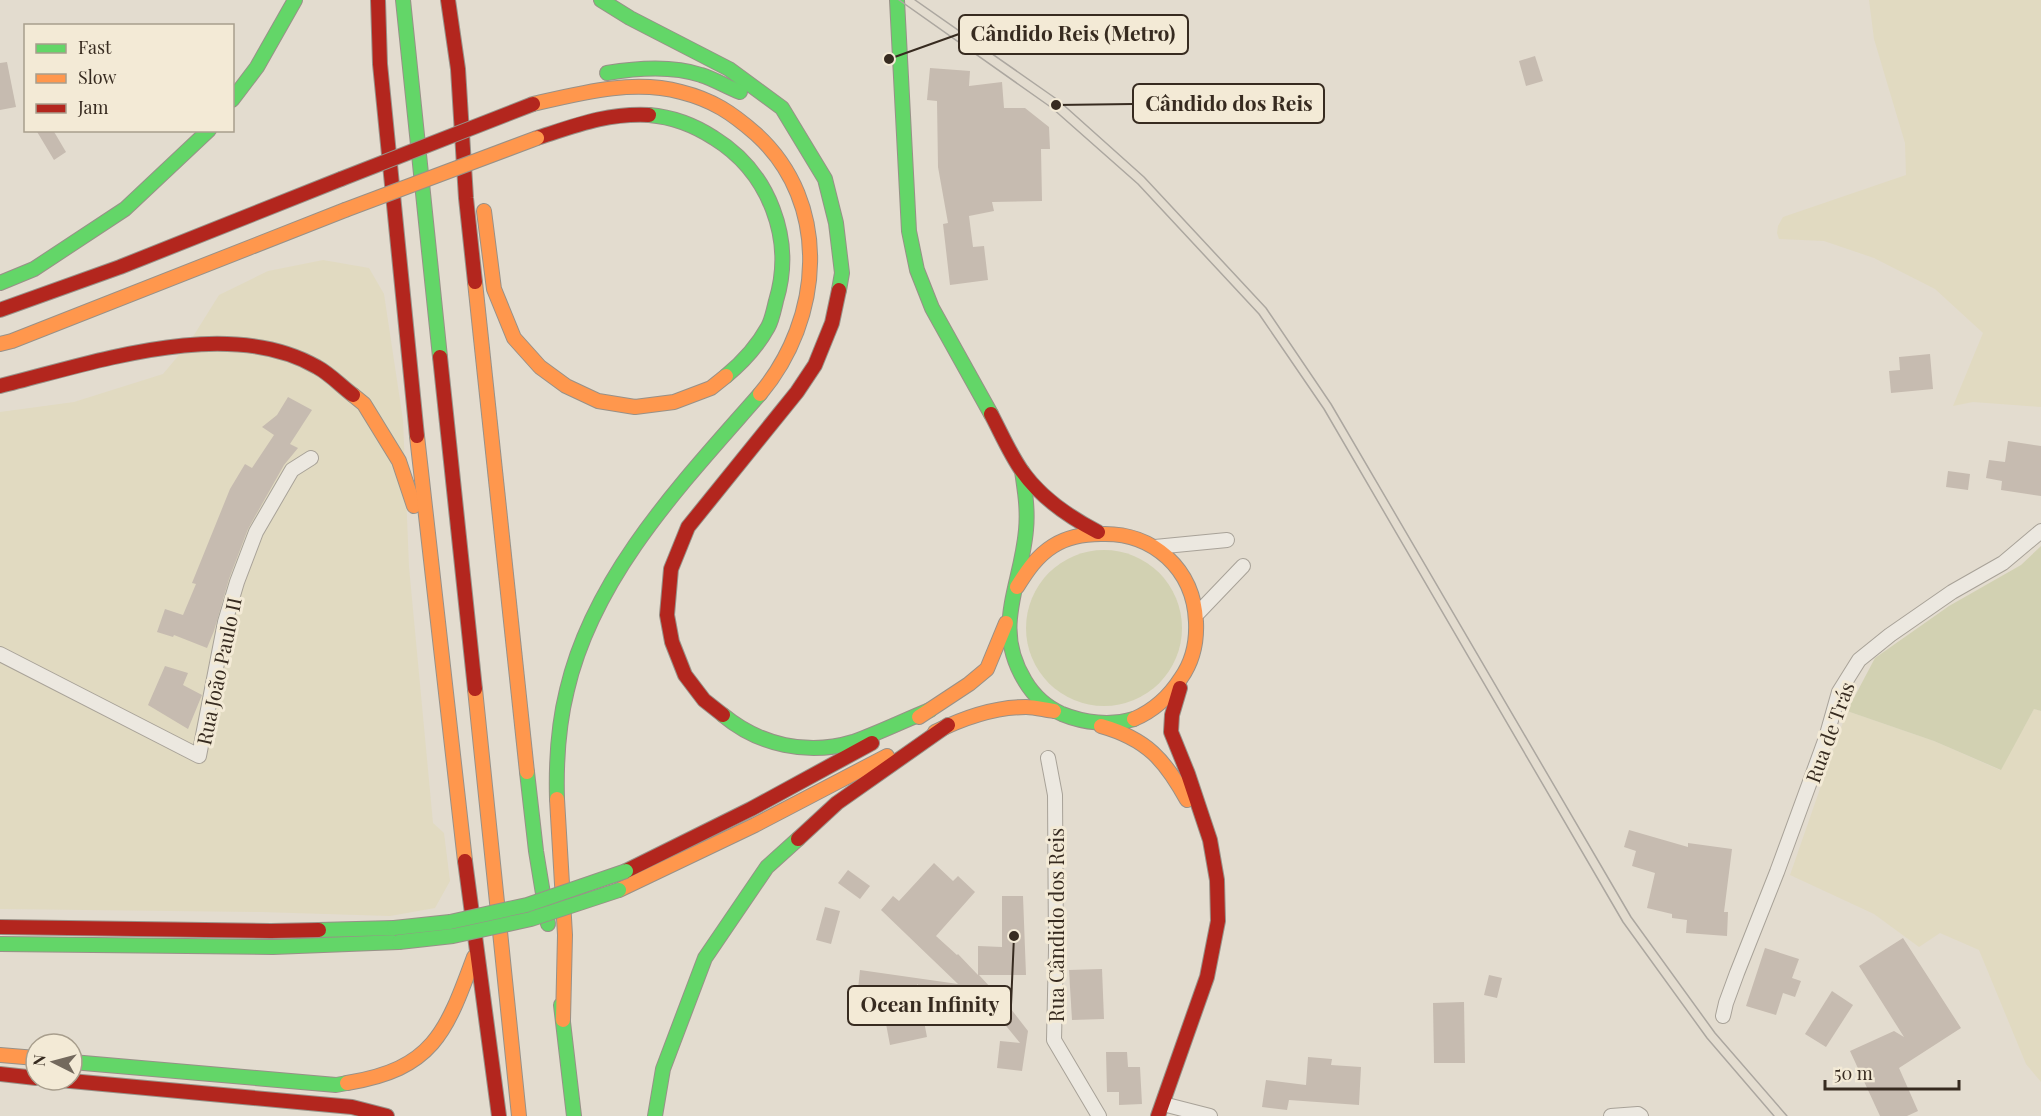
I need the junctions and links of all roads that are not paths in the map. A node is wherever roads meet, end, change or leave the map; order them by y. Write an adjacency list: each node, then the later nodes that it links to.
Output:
1 (295, 0): 10 (main road)
2 (378, 0): 28 (main road)
3 (404, 0): 53 (main road)
4 (448, 0): 7 (main road)
5 (601, 0): 13 (main road)
6 (897, 0): 21 (main road)
7 (458, 69): 14 (main road); 43 (main road)
8 (592, 76): 13 (main road)
9 (573, 80): 11 (main road)
10 (234, 97)
11 (533, 104): 17 (main road, bridge); 43 (main road)
12 (207, 132): 16 (main road)
13 (799, 138): 33 (main road)
14 (479, 176)
15 (483, 198): 18 (main road, bridge)
16 (0, 284)
17 (0, 310)
18 (0, 344)
19 (0, 386): 28 (main road)
20 (311, 458): 31 (street, Rua João Paulo II)
21 (1022, 471): 23 (main road); 27 (main road)
22 (2041, 531): 42 (street, Rua de Trás)
23 (1098, 532): 25 (main road); 27 (main road)
24 (1227, 540): 25 (street)
25 (1155, 547): 29 (main road)
26 (1243, 566): 29 (street)
27 (1017, 587): 30 (main road)
28 (435, 606): 41 (main road)
29 (1198, 614): 32 (main road)
30 (1008, 618): 33 (main road); 34 (main road)
31 (0, 654)
32 (1182, 682): 35 (main road); 38 (main road)
33 (930, 710): 39 (main road, bridge)
34 (1055, 711): 35 (main road); 36 (main road)
35 (1089, 723): 38 (main road)
36 (948, 725): 40 (main road, bridge); 55 (main road)
37 (1048, 758): 56 (street, Rua Cândido dos Reis)
38 (1211, 844): 50 (main road)
39 (0, 927)
40 (0, 944)
41 (476, 954): 46 (main road); 52 (main road)
42 (1723, 1016)
43 (563, 1020): 54 (main road)
44 (0, 1055): 45 (main road)
45 (24, 1057)
46 (84, 1063)
47 (0, 1074): 48 (main road)
48 (24, 1077)
49 (84, 1082): 51 (main road)
50 (1161, 1110): 57 (street)
51 (387, 1116)
52 (500, 1116)
53 (519, 1116)
54 (574, 1116)
55 (655, 1116)
56 (1099, 1116)
57 (1210, 1116)
58 (1611, 1116): 59 (street)
59 (1641, 1116)

